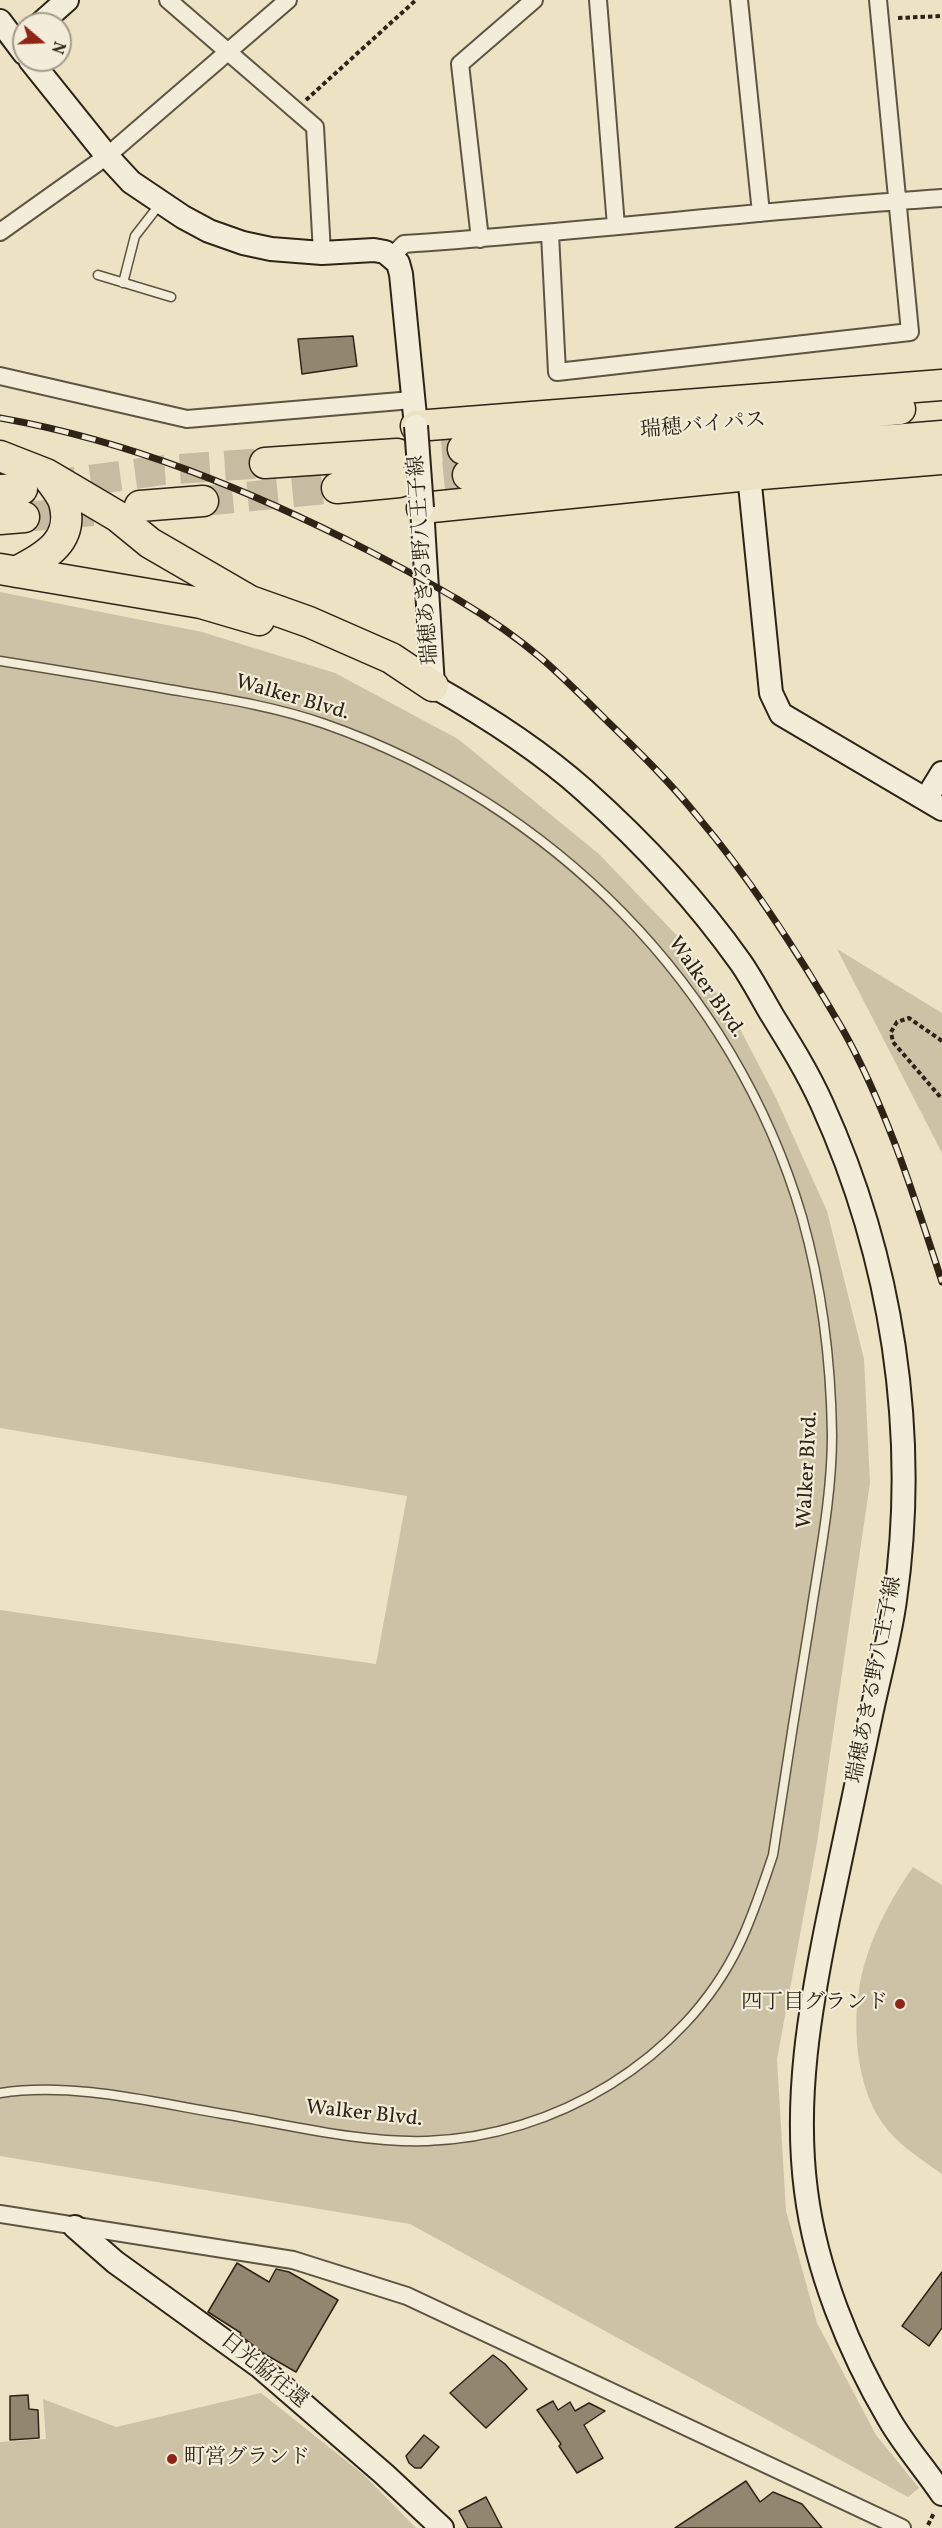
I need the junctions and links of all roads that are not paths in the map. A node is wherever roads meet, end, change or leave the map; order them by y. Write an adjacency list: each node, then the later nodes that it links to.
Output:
1 (67, 0): 8 (main road)
2 (168, 0): 11 (street)
3 (288, 0): 11 (street)
4 (534, 0): 21 (street)
5 (598, 0): 18 (street)
6 (739, 0): 17 (street)
7 (878, 0): 15 (street)
8 (54, 12)
9 (0, 21): 10 (main road)
10 (12, 35)
11 (229, 51): 13 (street); 22 (street)
12 (42, 72): 13 (main road)
13 (107, 156): 16 (main road); 19 (street)
14 (942, 198): 15 (street)
15 (896, 201): 17 (street); 20 (street)
16 (160, 204): 22 (main road); 25 (lane)
17 (761, 213): 18 (street)
18 (616, 226): 20 (street)
19 (0, 232)
20 (550, 234): 21 (street)
21 (480, 239): 23 (street)
22 (322, 254): 23 (main road)
23 (392, 256): 30 (main road, 瑞穂あきる野八王子線)
24 (98, 275): 25 (lane)
25 (123, 283): 26 (lane)
26 (171, 297)
27 (0, 376): 30 (street)
28 (942, 385): 30 (highway)
29 (942, 405): 31 (highway, 瑞穂バイパス)
30 (414, 413): 40 (main road, 瑞穂あきる野八王子線, bridge)
31 (942, 436)
32 (0, 456): 37 (highway)
33 (942, 459): 35 (highway)
34 (265, 463): 36 (highway)
35 (749, 475): 40 (highway); 45 (main road)
36 (337, 488)
37 (18, 498): 41 (highway); 43 (highway)
38 (202, 501): 39 (highway)
39 (141, 506)
40 (422, 508): 43 (main road, 瑞穂あきる野八王子線)
41 (8, 570): 43 (highway)
42 (0, 661): 46 (lane, Walker Blvd.)
43 (433, 686): 49 (main road, 瑞穂あきる野八王子線)
44 (942, 773): 45 (main road)
45 (934, 804)
46 (0, 2093)
47 (0, 2214): 48 (street)
48 (75, 2227): 50 (main road, 日光脇往還); 51 (street)
49 (938, 2504)
50 (442, 2528)
51 (902, 2528)

